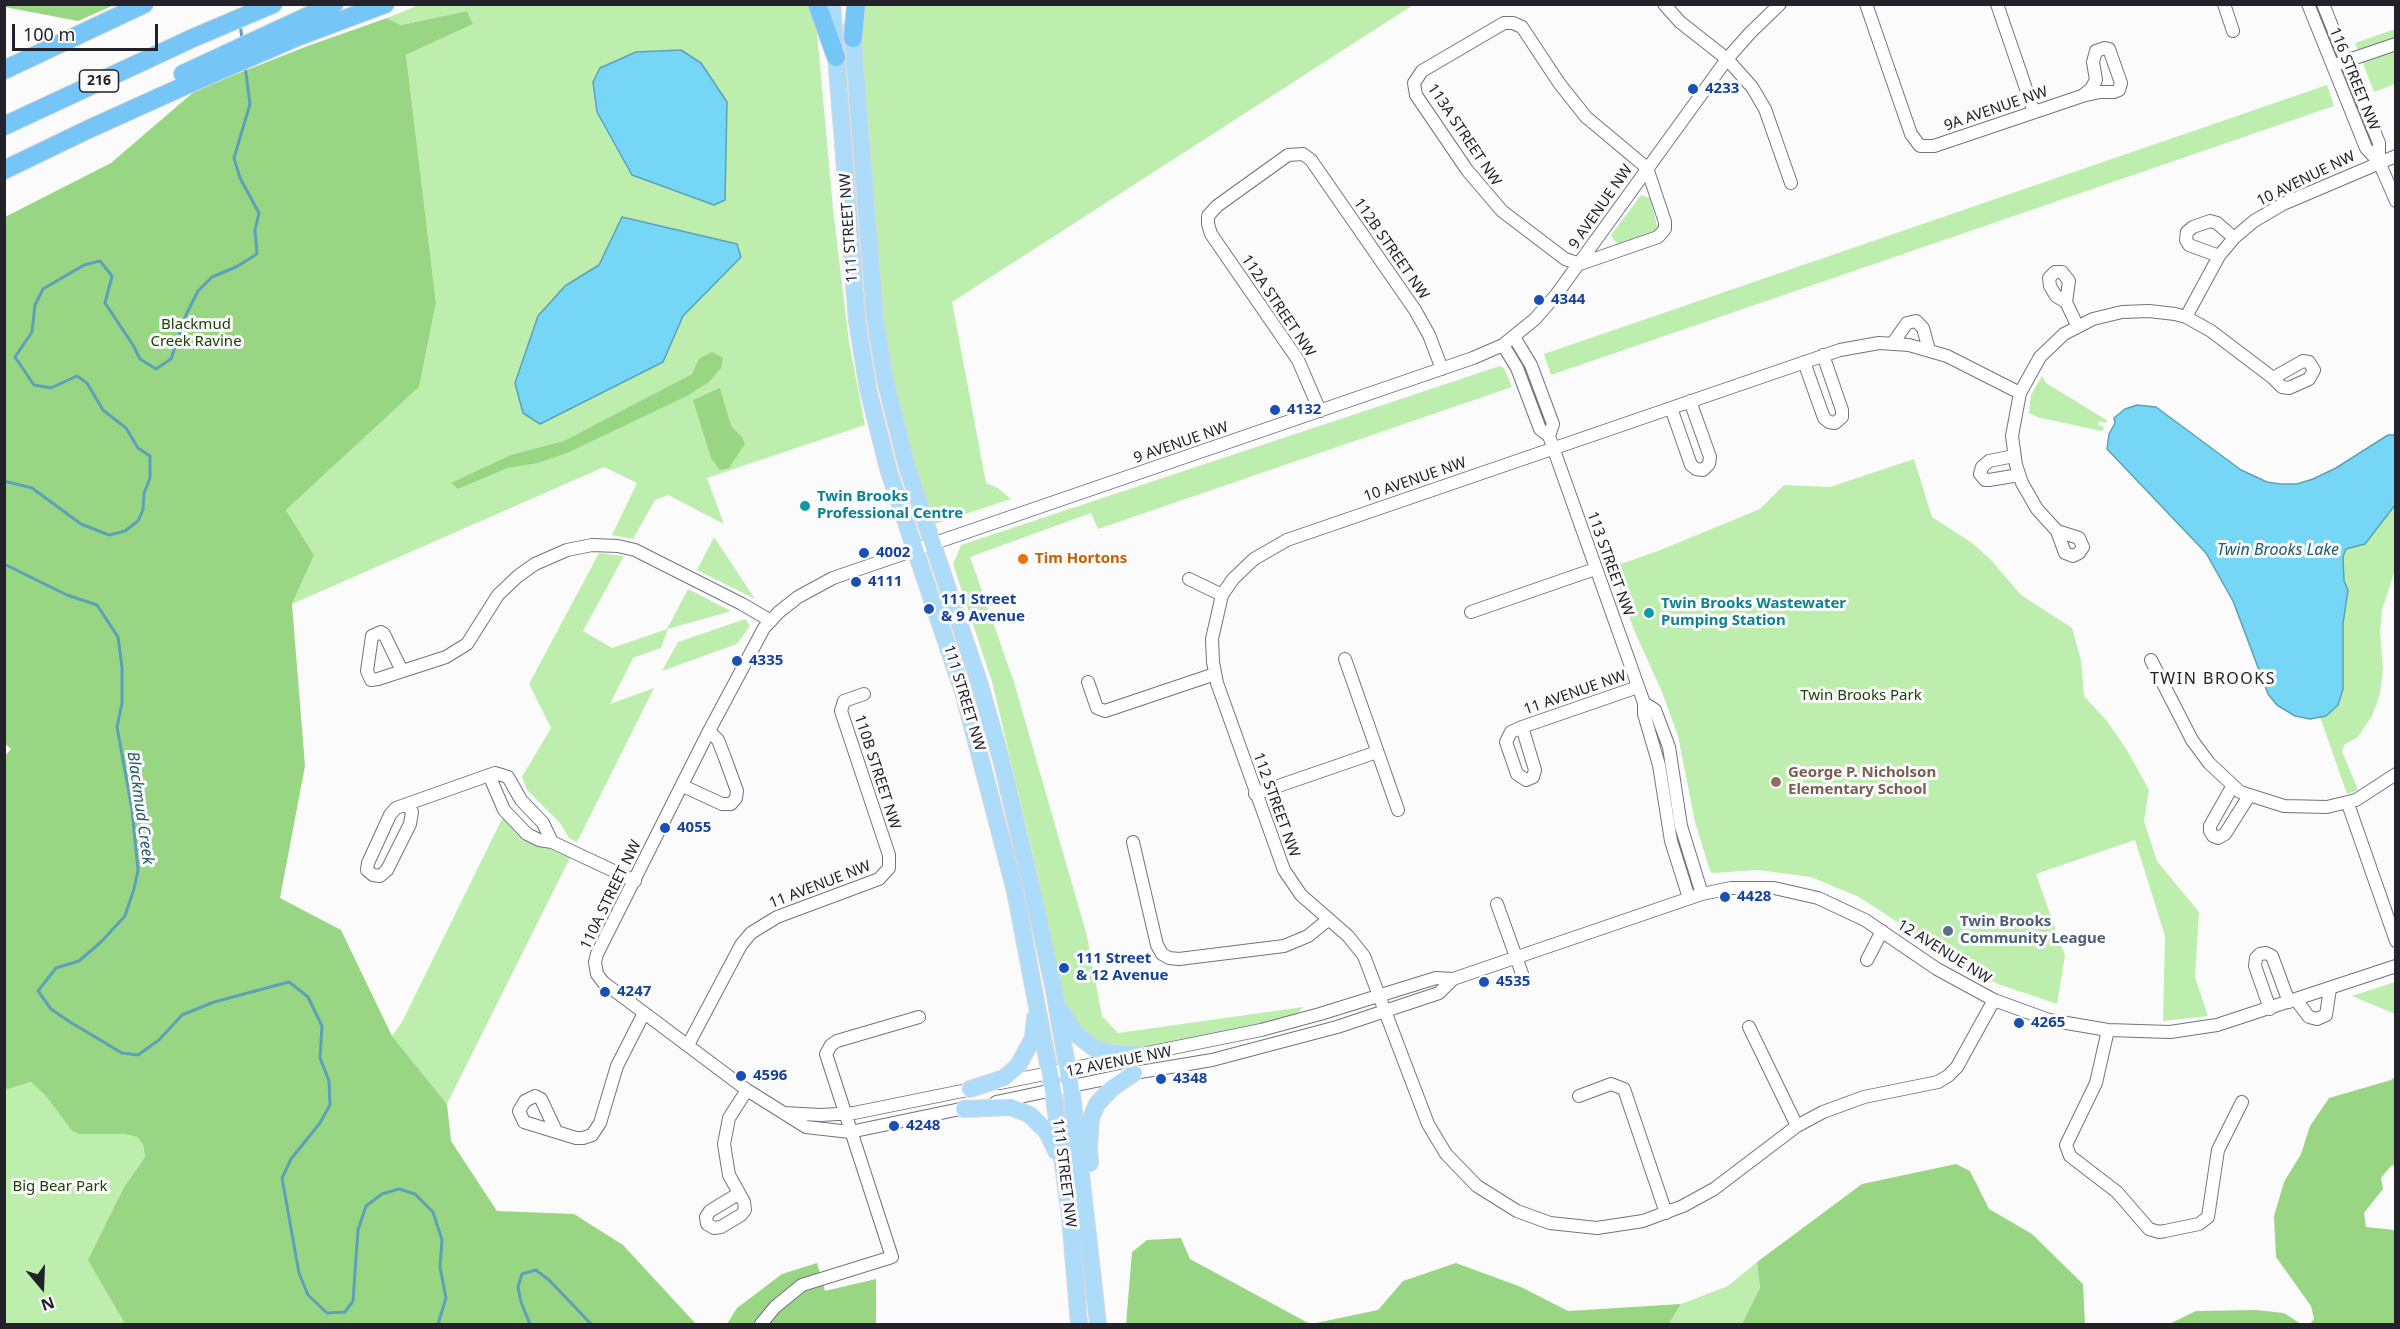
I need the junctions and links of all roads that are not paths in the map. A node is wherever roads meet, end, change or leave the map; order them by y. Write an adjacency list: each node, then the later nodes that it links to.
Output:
1 (144, 4): 24 (highway)
2 (273, 4): 27 (highway, 216)
3 (334, 4): 16 (highway)
4 (385, 4): 16 (highway)
5 (817, 4): 20 (highway)
6 (832, 4): 20 (main road, 111 STREET NW)
7 (850, 4): 18 (main road, 111 STREET NW)
8 (856, 4): 18 (highway)
9 (1664, 4): 21 (street)
10 (1780, 4): 21 (street, 9 AVENUE NW)
11 (1866, 4): 26 (street, 9A AVENUE NW)
12 (1997, 4): 26 (street)
13 (2224, 4): 17 (street)
14 (2308, 4): 23 (street, 116 STREET NW)
15 (2324, 4): 22 (street, 116 STREET NW)
16 (296, 29): 32 (highway)
17 (2233, 31)
18 (853, 38): 58 (main road, 111 STREET NW)
19 (2396, 44): 22 (street)
20 (836, 57): 59 (main road, 111 STREET NW)
21 (1727, 59): 31 (street, 9 AVENUE NW); 33 (street)
22 (2346, 60): 23 (street); 30 (street, 116 STREET NW)
23 (2332, 65): 30 (street, 116 STREET NW)
24 (4, 70)
25 (2082, 96): 26 (street, 9A AVENUE NW)
26 (2034, 112)
27 (4, 126)
28 (1303, 154): 47 (street, 112B STREET NW); 52 (street, 112A STREET NW)
29 (2396, 156): 30 (street, 10 AVENUE NW)
30 (2379, 162): 34 (street, 116 STREET NW); 35 (street, 10 AVENUE NW)
31 (1647, 168): 37 (street, 9 AVENUE NW); 37 (street, 9 AVENUE NW); 37 (street, 113A STREET NW)
32 (4, 170)
33 (1791, 183)
34 (2396, 201)
35 (2234, 238): 36 (street, 10 AVENUE NW); 36 (street)
36 (2219, 256): 39 (street, 10 AVENUE NW)
37 (1580, 264): 41 (street, 9 AVENUE NW)
38 (2066, 302): 40 (street)
39 (2186, 317): 40 (street); 48 (street)
40 (2077, 325): 49 (street)
41 (1514, 337): 43 (street, 9 AVENUE NW); 53 (street, 113 STREET NW)
42 (1893, 343): 44 (street, 10 AVENUE NW); 44 (street); 45 (street, 10 AVENUE NW)
43 (1503, 345): 47 (street, 9 AVENUE NW); 53 (street, 113 STREET NW)
44 (1929, 350): 49 (street, 10 AVENUE NW)
45 (1823, 355): 46 (street, 10 AVENUE NW); 46 (street)
46 (1804, 362): 50 (street, 10 AVENUE NW)
47 (1442, 369): 52 (street, 9 AVENUE NW)
48 (2272, 378)
49 (2020, 393): 55 (street)
50 (1690, 401): 51 (street, 10 AVENUE NW); 51 (street)
51 (1671, 408): 54 (street, 10 AVENUE NW)
52 (1320, 411): 58 (street, 9 AVENUE NW)
53 (1548, 436): 54 (street, 113 STREET NW)
54 (1553, 448): 60 (street, 113 STREET NW); 62 (street, 10 AVENUE NW)
55 (2014, 456): 56 (street); 56 (street)
56 (2019, 475): 57 (street)
57 (2057, 531)
58 (933, 543): 59 (street, 9 AVENUE NW); 101 (main road, 111 STREET NW)
59 (916, 549): 64 (street, 9 AVENUE NW); 103 (main road, 111 STREET NW)
60 (1595, 569): 63 (street); 70 (street, 113 STREET NW)
61 (1189, 579): 62 (street)
62 (1222, 595): 68 (street, 112 STREET NW)
63 (1471, 612)
64 (771, 621): 67 (street); 74 (street, 110A STREET NW)
65 (1345, 659): 75 (street)
66 (2151, 660): 79 (street)
67 (402, 671)
68 (1215, 674): 69 (street); 80 (street, 112 STREET NW)
69 (1088, 682)
70 (1638, 687): 72 (street, 113 STREET NW); 73 (street, 11 AVENUE NW)
71 (864, 694): 87 (street, 110B STREET NW)
72 (1644, 703): 89 (street, 113 STREET NW); 90 (street, 113 STREET NW)
73 (1522, 728)
74 (709, 731): 78 (street, 110A STREET NW); 78 (street)
75 (1377, 752): 80 (street); 84 (street)
76 (2396, 774): 82 (street)
77 (489, 775): 83 (street); 85 (street); 85 (street)
78 (683, 786): 88 (street, 110A STREET NW)
79 (2232, 787): 81 (street); 81 (street)
80 (1255, 794): 92 (street, 112 STREET NW)
81 (2249, 796): 82 (street)
82 (2348, 804): 94 (street)
83 (405, 806): 83 (street)
84 (1398, 810)
85 (552, 842): 88 (street)
86 (1133, 842): 92 (street)
87 (886, 873): 112 (street, 11 AVENUE NW)
88 (635, 881): 108 (street, 110A STREET NW)
89 (1702, 894): 90 (street, 12 AVENUE NW); 93 (street, 12 AVENUE NW)
90 (1689, 898): 95 (street, 12 AVENUE NW)
91 (1497, 904): 95 (street)
92 (1329, 919): 102 (street, 112 STREET NW)
93 (1882, 931): 96 (street, 12 AVENUE NW); 104 (street, 12 AVENUE NW)
94 (2396, 941)
95 (1516, 958): 98 (street, 12 AVENUE NW); 99 (street)
96 (1867, 960)
97 (2396, 966): 100 (street, 12 AVENUE NW)
98 (1453, 980): 102 (street, 12 AVENUE NW); 107 (street, 12 AVENUE NW)
99 (1525, 982)
100 (2330, 989): 105 (street, 12 AVENUE NW); 105 (street)
101 (1054, 990): 113 (main road); 115 (main road, 111 STREET NW)
102 (1380, 995): 107 (street, 112 STREET NW); 113 (street, 12 AVENUE NW)
103 (1036, 996): 116 (main road, 111 STREET NW); 117 (main road)
104 (1994, 1000): 111 (street, 12 AVENUE NW); 124 (street, 112 STREET NW)
105 (2292, 1001): 106 (street, 12 AVENUE NW); 106 (street)
106 (2270, 1009): 111 (street, 12 AVENUE NW)
107 (1385, 1011): 114 (street, 12 AVENUE NW); 128 (street, 112 STREET NW)
108 (644, 1013): 112 (street, 110A STREET NW); 125 (street)
109 (919, 1017): 123 (street)
110 (1749, 1027): 124 (street)
111 (2108, 1030): 120 (street)
112 (688, 1045): 118 (street, 110A STREET NW)
113 (1141, 1054): 115 (street, 12 AVENUE NW)
114 (1134, 1073): 115 (street, 12 AVENUE NW); 129 (main road)
115 (1069, 1078): 116 (street, 12 AVENUE NW); 129 (main road, 111 STREET NW)
116 (1052, 1082): 117 (street, 12 AVENUE NW); 121 (street, 12 AVENUE NW); 126 (main road, 111 STREET NW)
117 (970, 1089): 123 (street, 12 AVENUE NW)
118 (747, 1090): 122 (street, 12 AVENUE NW); 127 (street)
119 (1579, 1096): 128 (street)
120 (2242, 1102)
121 (964, 1109): 123 (street, 12 AVENUE NW); 126 (main road)
122 (784, 1113): 123 (street, 12 AVENUE NW); 123 (street, 12 AVENUE NW)
123 (847, 1123): 130 (street)
124 (1797, 1126): 128 (street, 112 STREET NW)
125 (556, 1131)
126 (1064, 1172): 131 (main road, 111 STREET NW)
127 (738, 1194)
128 (1666, 1213)
129 (1091, 1248): 132 (main road, 111 STREET NW)
130 (761, 1324)
131 (1079, 1324)
132 (1098, 1324)

